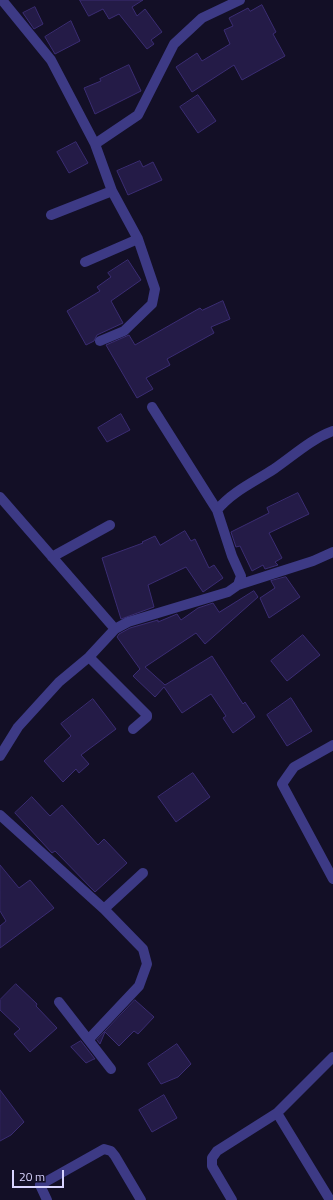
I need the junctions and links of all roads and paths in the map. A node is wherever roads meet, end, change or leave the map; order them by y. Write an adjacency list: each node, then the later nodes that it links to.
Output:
1 (2, 0): 3 (street)
2 (240, 0): 3 (street)
3 (95, 144): 4 (street)
4 (112, 191): 5 (street); 6 (street)
5 (51, 215)
6 (138, 239): 7 (street); 8 (street)
7 (84, 262)
8 (100, 341)
9 (152, 407): 12 (street)
10 (333, 431): 12 (street)
11 (0, 497): 15 (street)
12 (217, 510): 16 (street)
13 (110, 525): 15 (street)
14 (333, 552): 16 (street)
15 (52, 557): 17 (street)
16 (238, 584): 17 (street)
17 (115, 629): 18 (street)
18 (89, 657): 19 (street); 21 (street)
19 (133, 728)
20 (333, 744): 24 (street)
21 (0, 756)
22 (0, 815): 25 (street)
23 (143, 873): 25 (street)
24 (333, 879)
25 (104, 909): 27 (street)
26 (60, 1002): 27 (street)
27 (89, 1039): 29 (street)
28 (333, 1057): 30 (street)
29 (112, 1069)
30 (277, 1113): 33 (street); 34 (street)
31 (47, 1200): 32 (street)
32 (141, 1200)
33 (232, 1200)
34 (330, 1200)

